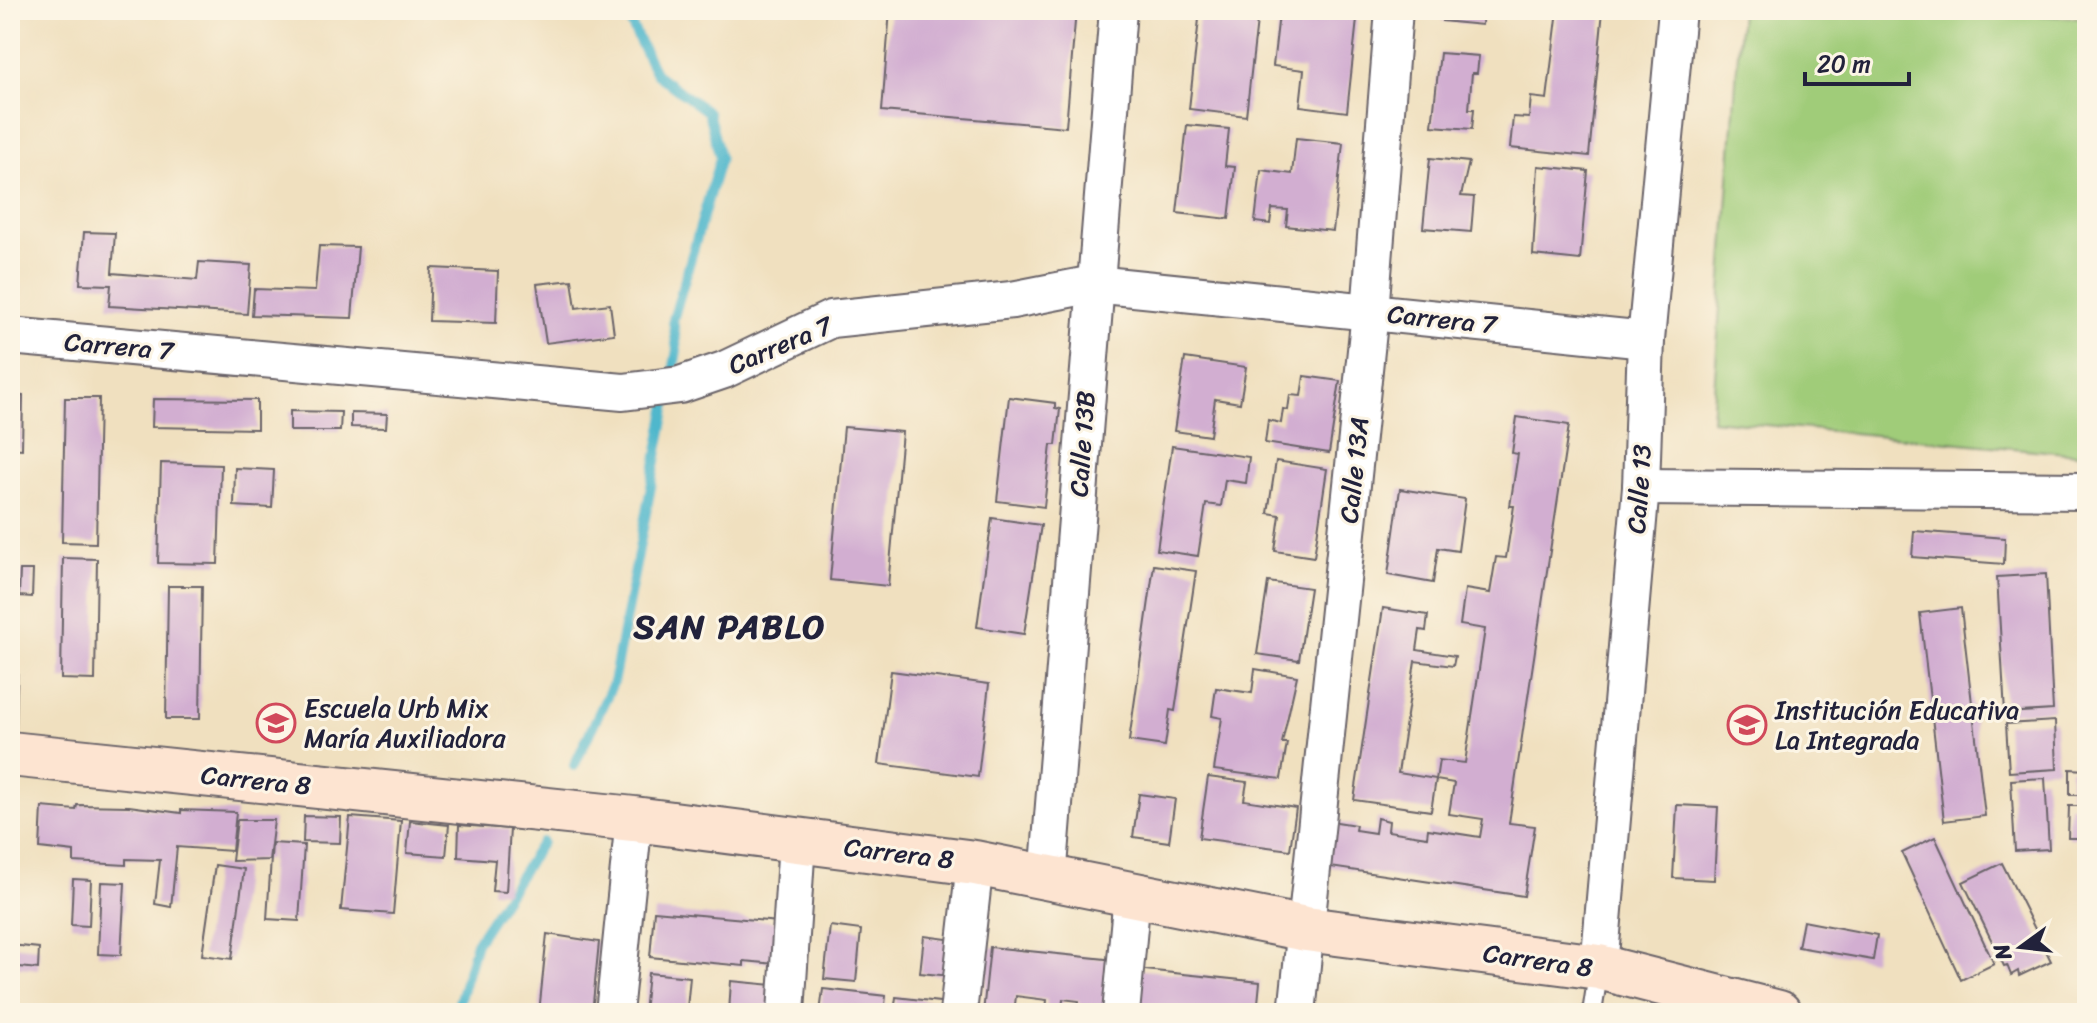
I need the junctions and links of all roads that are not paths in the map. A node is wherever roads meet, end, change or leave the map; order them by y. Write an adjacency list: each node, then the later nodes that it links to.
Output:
1 (1118, 10): 4 (street, Calle 13B)
2 (1394, 10): 5 (street, Calle 13A)
3 (1677, 10): 7 (street, Calle 13)
4 (1094, 284): 5 (street, Carrera 7); 6 (street, Carrera 7); 14 (street, Calle 13B)
5 (1370, 312): 7 (street, Carrera 7); 16 (street, Calle 13A)
6 (10, 336)
7 (1646, 340): 8 (street, Calle 13)
8 (1641, 487): 9 (street); 17 (street, Calle 13)
9 (2087, 491)
10 (10, 754): 11 (street, Carrera 8)
11 (634, 819): 12 (street, Carrera 8); 18 (street)
12 (797, 841): 13 (street, Carrera 8); 19 (street)
13 (975, 863): 14 (street, Carrera 8); 20 (street)
14 (1048, 879): 15 (street, Carrera 8)
15 (1132, 895): 16 (street, Carrera 8); 21 (street)
16 (1306, 929): 17 (street, Carrera 8); 22 (street, Calle 13A)
17 (1599, 967): 23 (lane); 24 (street, Carrera 8)
18 (614, 1013)
19 (786, 1013)
20 (958, 1013)
21 (1121, 1013)
22 (1297, 1013)
23 (1592, 1013)
24 (1779, 1013)

